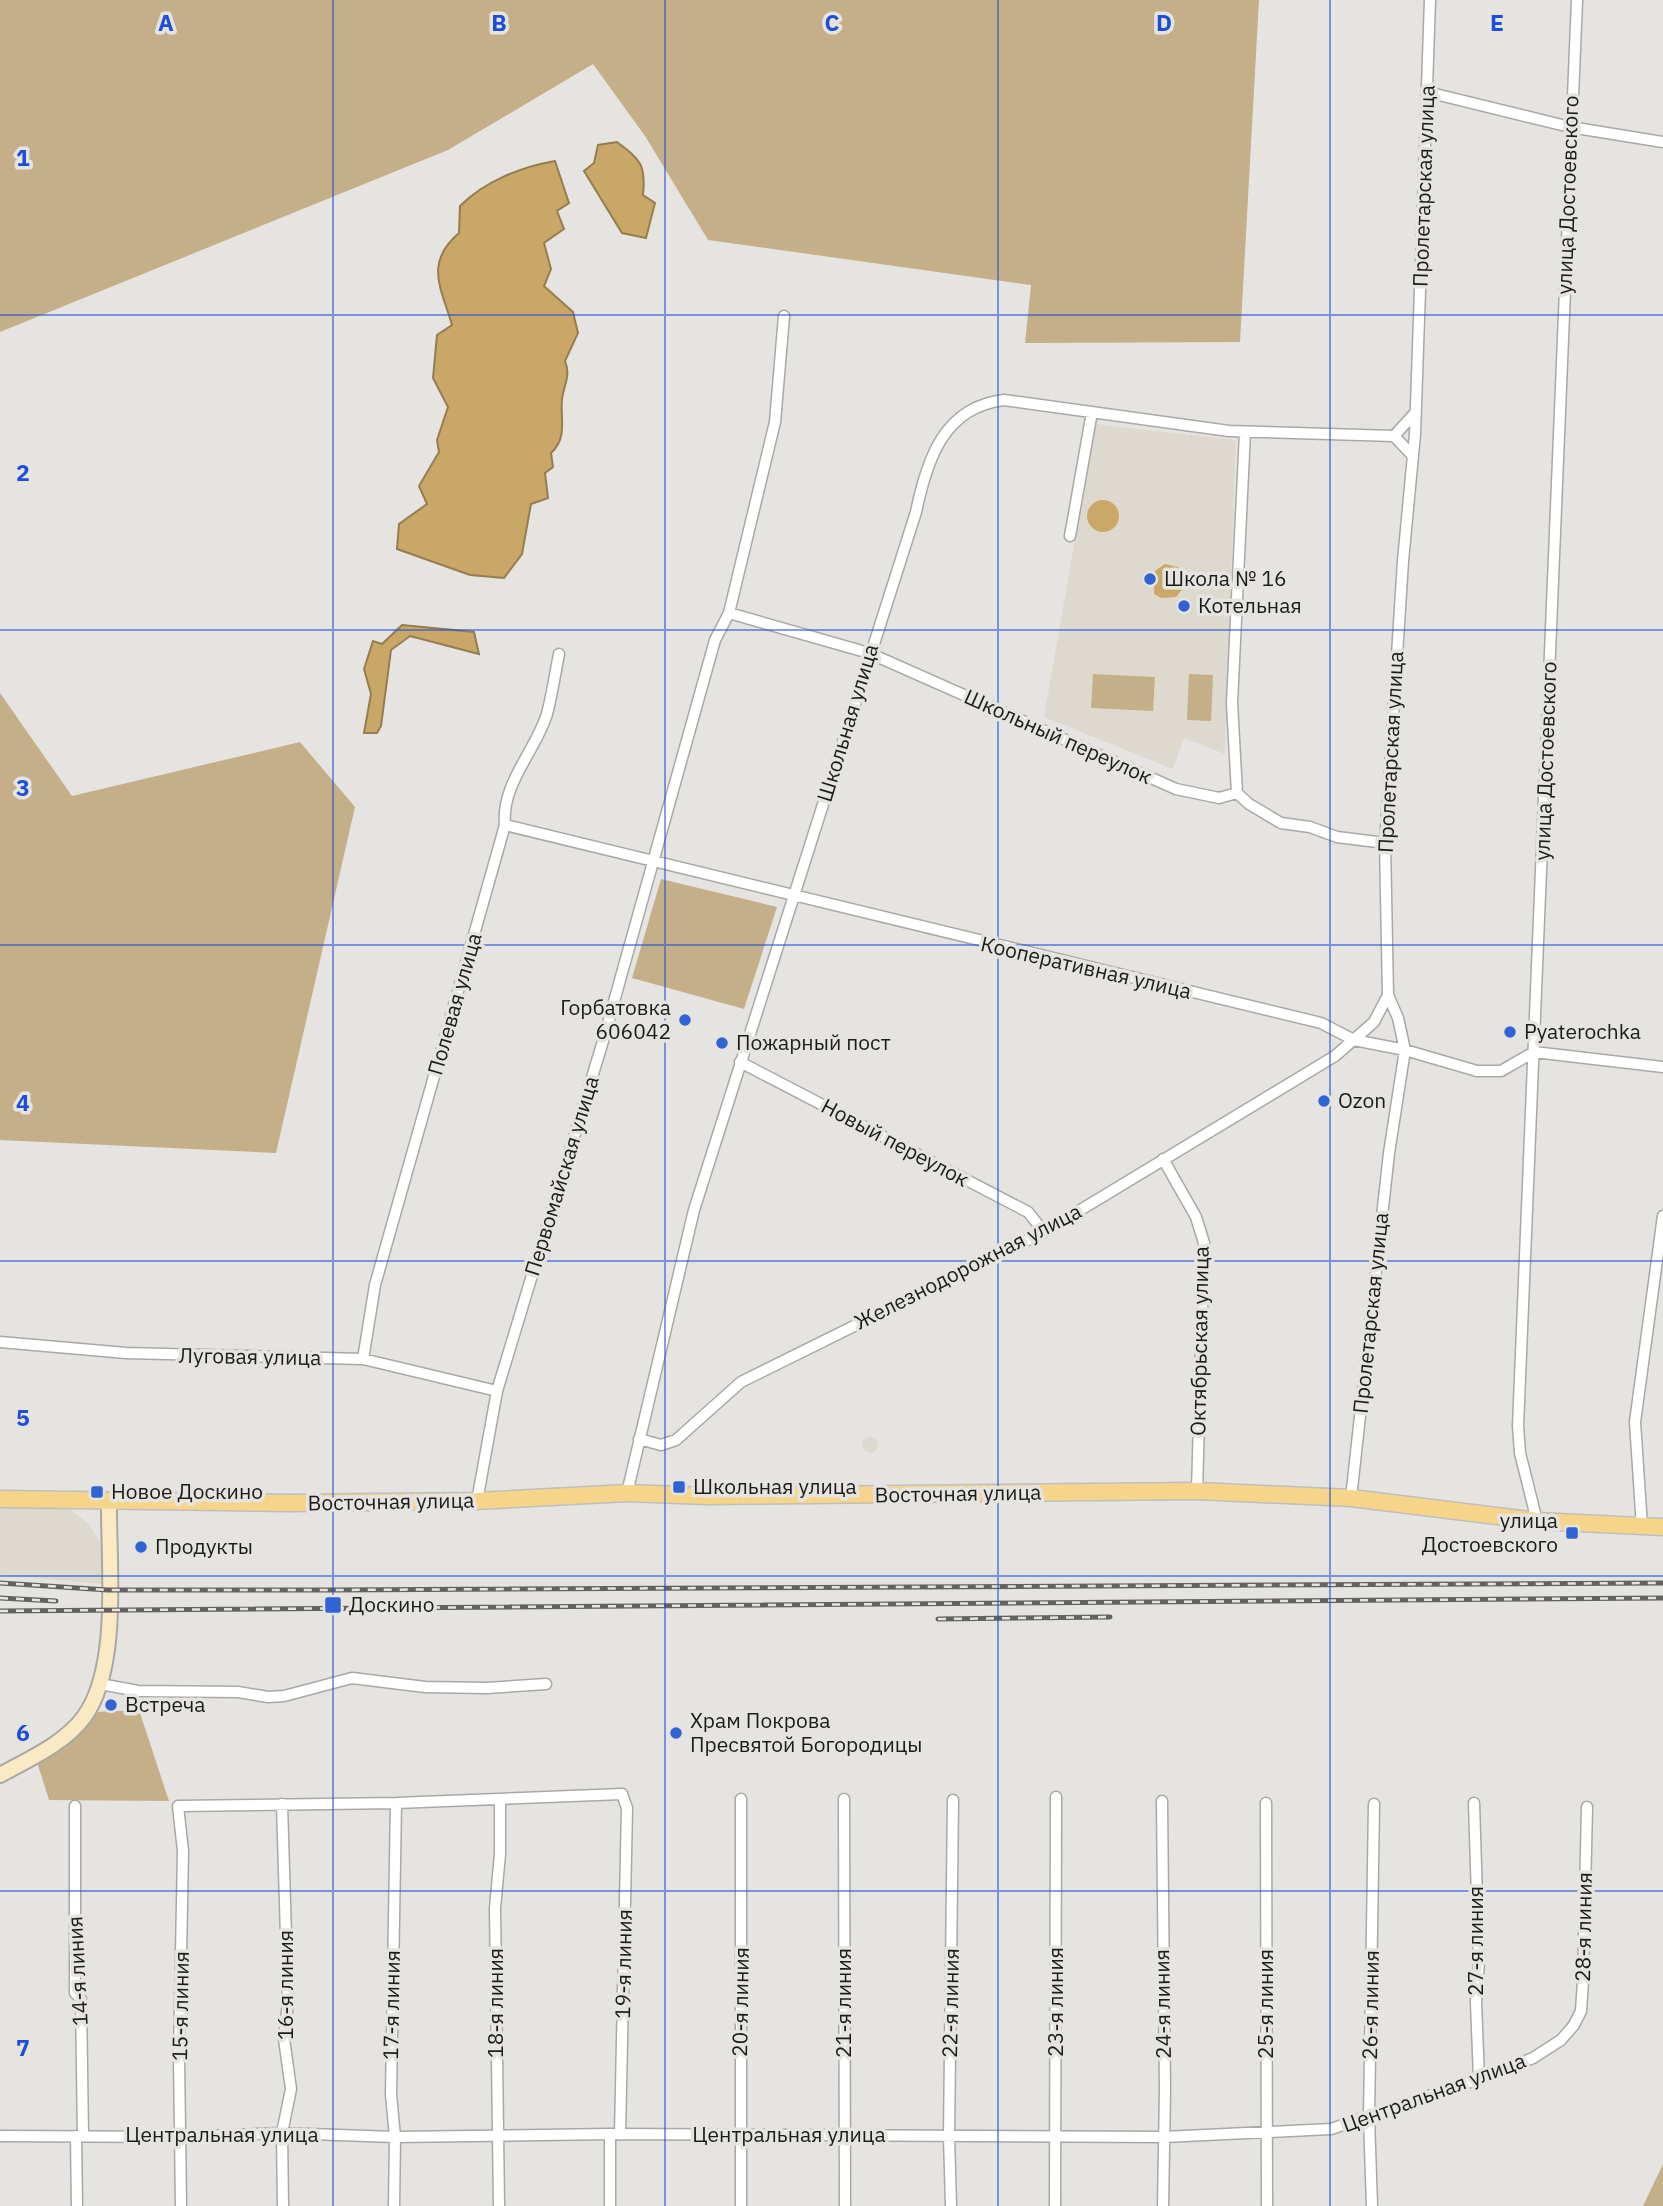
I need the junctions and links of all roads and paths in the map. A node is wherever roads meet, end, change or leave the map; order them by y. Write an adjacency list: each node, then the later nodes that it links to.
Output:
1 (1430, 0): 3 (street, Пролетарская улица)
2 (1577, 0): 4 (street, улица Достоевского)
3 (1427, 92): 4 (street); 8 (street, Пролетарская улица)
4 (1570, 127): 5 (street); 24 (street, улица Достоевского)
5 (1663, 142)
6 (784, 316): 13 (street, Первомайская улица)
7 (1092, 412): 9 (street, Школьная улица); 12 (street); 14 (street, Школьная улица)
8 (1415, 413): 10 (street); 11 (street, Пролетарская улица)
9 (1245, 432): 10 (street, Школьная улица); 16 (street)
10 (1394, 436): 11 (street)
11 (1413, 456): 18 (street, Пролетарская улица)
12 (1070, 536)
13 (729, 613): 14 (street, Школьный переулок); 19 (street, Первомайская улица)
14 (869, 653): 16 (street, Школьный переулок); 20 (street, Школьная улица)
15 (559, 654): 17 (street, Полевая улица)
16 (1237, 793): 18 (street)
17 (505, 825): 19 (street, Кооперативная улица); 31 (street, Полевая улица)
18 (1385, 844): 21 (street, Пролетарская улица)
19 (654, 861): 20 (street, Кооперативная улица); 32 (street, Первомайская улица)
20 (793, 897): 22 (street, Кооперативная улица); 25 (street, Школьная улица)
21 (1388, 995): 22 (street, Железнодорожная улица); 23 (street, Пролетарская улица)
22 (1354, 1040): 23 (street, Кооперативная улица); 27 (street, Железнодорожная улица)
23 (1405, 1050): 24 (street, Кооперативная улица); 36 (street, Пролетарская улица)
24 (1534, 1052): 26 (street); 40 (street, улица Достоевского)
25 (740, 1062): 29 (street, Новый переулок); 33 (street, Школьная улица)
26 (1663, 1068)
27 (1163, 1159): 29 (street, Железнодорожная улица); 34 (street, Октябрьская улица)
28 (1663, 1216): 41 (street)
29 (1044, 1232): 33 (street, Железнодорожная улица)
30 (0, 1342): 31 (street, Луговая улица)
31 (363, 1359): 32 (street, Луговая улица)
32 (497, 1391): 39 (street, Первомайская улица)
33 (639, 1439): 35 (street, Школьная улица)
34 (1197, 1491): 35 (main road, Восточная улица); 36 (main road, Восточная улица)
35 (626, 1493): 39 (main road, Восточная улица)
36 (1351, 1498): 40 (main road, Восточная улица)
37 (0, 1499): 38 (main road, Восточная улица)
38 (109, 1500): 39 (main road, Восточная улица); 43 (street)
39 (477, 1501)
40 (1537, 1521): 41 (main road, Восточная улица)
41 (1642, 1527): 42 (main road, Восточная улица)
42 (1663, 1527)
43 (100, 1684): 44 (street); 45 (street)
44 (546, 1684)
45 (0, 1775)
46 (1056, 1797): 73 (street, 23-я линия)
47 (741, 1799): 66 (street, 20-я линия)
48 (844, 1799): 69 (street, 21-я линия)
49 (499, 1800): 52 (street); 64 (street, 19-я линия); 65 (street, 18-я линия)
50 (953, 1800): 70 (street, 22-я линия)
51 (1162, 1801): 74 (street, 24-я линия)
52 (396, 1803): 55 (street); 72 (street, 17-я линия)
53 (1266, 1803): 62 (street, 25-я линия)
54 (1474, 1803): 60 (street, 27-я линия)
55 (282, 1804): 63 (street, 16-я линия); 71 (street, 15-я линия)
56 (1374, 1804): 61 (street, 26-я линия)
57 (75, 1806): 68 (street, 14-я линия)
58 (1587, 1807): 59 (street, 28-я линия)
59 (1561, 2040): 60 (street, Центральная улица)
60 (1479, 2080): 61 (street, Центральная улица)
61 (1369, 2118): 62 (street, Центральная улица); 87 (street, 26-я линия)
62 (1267, 2131): 74 (street, Центральная улица); 86 (street, 25-я линия)
63 (282, 2133): 71 (street, Центральная улица); 72 (street, Центральная улица); 77 (street, 16-я линия)
64 (615, 2134): 65 (street, Центральная улица); 66 (street, Центральная улица); 80 (street, 19-я линия)
65 (497, 2135): 72 (street, Центральная улица); 79 (street, 18-я линия)
66 (740, 2135): 69 (street, Центральная улица); 81 (street, 20-я линия)
67 (0, 2136): 68 (street, Центральная улица)
68 (80, 2136): 71 (street, Центральная улица); 75 (street, 14-я линия)
69 (843, 2136): 70 (street, Центральная улица); 82 (street, 21-я линия)
70 (949, 2136): 73 (street, Центральная улица); 83 (street, 22-я линия)
71 (181, 2137): 76 (street, 15-я линия)
72 (395, 2137): 78 (street, 17-я линия)
73 (1055, 2137): 74 (street, Центральная улица); 84 (street, 23-я линия)
74 (1164, 2137): 85 (street, 24-я линия)
75 (77, 2206)
76 (181, 2206)
77 (283, 2206)
78 (394, 2206)
79 (499, 2206)
80 (610, 2206)
81 (741, 2206)
82 (845, 2206)
83 (951, 2206)
84 (1055, 2206)
85 (1163, 2206)
86 (1267, 2206)
87 (1372, 2206)

